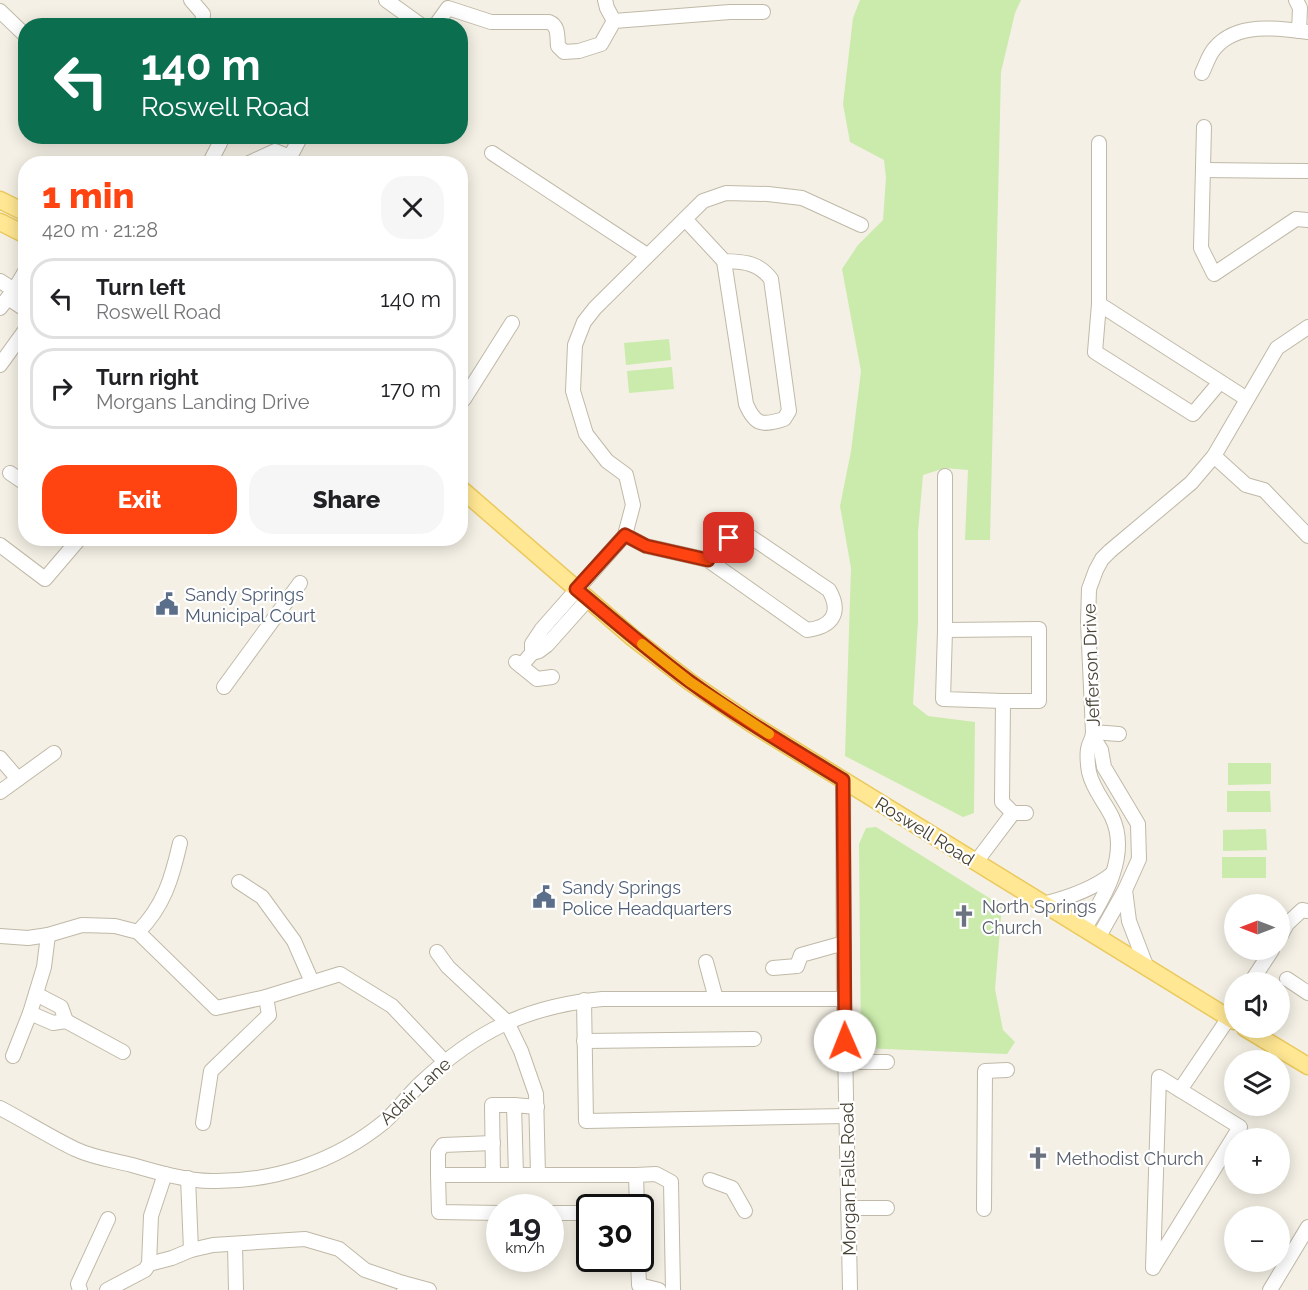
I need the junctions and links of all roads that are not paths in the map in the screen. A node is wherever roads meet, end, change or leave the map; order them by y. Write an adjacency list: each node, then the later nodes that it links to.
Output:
1 (191, 0): 9 (street)
2 (386, 0): 10 (street)
3 (605, 0): 12 (street)
4 (1296, 0): 14 (street)
5 (449, 4): 11 (street); 12 (street)
6 (730, 6): 8 (street); 12 (street)
7 (0, 11): 13 (street)
8 (764, 12)
9 (201, 18)
10 (411, 18)
11 (440, 18)
12 (614, 21)
13 (18, 28)
14 (1304, 31): 15 (street)
15 (1202, 73)
16 (1204, 127): 23 (street)
17 (1099, 143): 37 (street)
18 (220, 144): 20 (street)
19 (492, 153): 32 (street)
20 (213, 156)
21 (265, 156): 22 (street)
22 (288, 156)
23 (1203, 170): 24 (street); 28 (street)
24 (1308, 171)
25 (0, 200): 26 (main road)
26 (18, 209)
27 (685, 219): 30 (street); 32 (street); 33 (street)
28 (1308, 219)
29 (0, 222): 31 (main road)
30 (861, 225)
31 (18, 231)
32 (647, 255): 50 (street)
33 (724, 261): 33 (street)
34 (0, 281): 36 (street)
35 (18, 282): 36 (street)
36 (7, 299)
37 (1099, 304): 42 (street); 42 (street)
38 (512, 323): 43 (street)
39 (1308, 327): 44 (street)
40 (18, 340): 41 (street)
41 (0, 365)
42 (1220, 382): 44 (street)
43 (468, 393)
44 (1247, 399): 45 (street)
45 (1214, 456): 51 (street); 61 (street, Jefferson Drive)
46 (10, 472): 48 (street)
47 (945, 476): 57 (street)
48 (18, 478)
49 (468, 495): 56 (main road, Roswell Road)
50 (625, 535): 54 (street); 56 (street)
51 (1308, 536)
52 (0, 546): 53 (street)
53 (73, 546)
54 (708, 560): 54 (street)
55 (300, 583): 59 (street)
56 (582, 594): 58 (street); 66 (main road, Roswell Road)
57 (945, 630): 60 (street); 60 (street)
58 (552, 677)
59 (224, 687)
60 (1004, 701): 69 (street)
61 (1093, 734): 62 (street); 70 (street, Jefferson Drive); 72 (street, Jefferson Drive)
62 (1119, 734)
63 (54, 753): 65 (street)
64 (0, 758): 65 (street)
65 (18, 779): 67 (street)
66 (843, 780): 69 (main road, Roswell Road); 80 (street, Morgan Falls Road)
67 (0, 792)
68 (180, 843): 76 (street)
69 (976, 862): 73 (main road, Roswell Road)
70 (1112, 874): 73 (street); 77 (street, Jefferson Drive)
71 (239, 882): 86 (street)
72 (1125, 890): 77 (street, Jefferson Drive); 84 (street)
73 (1043, 904): 77 (main road, Roswell Road)
74 (1308, 911): 75 (street)
75 (1290, 921)
76 (138, 932): 78 (street); 89 (street)
77 (1091, 934): 84 (main road, Roswell Road)
78 (48, 935): 79 (street); 88 (street)
79 (0, 936)
80 (844, 943): 83 (street); 91 (street, Morgan Falls Road)
81 (437, 952): 96 (street)
82 (706, 962): 90 (street)
83 (773, 968)
84 (1147, 968): 93 (main road, Roswell Road)
85 (1290, 981): 87 (street)
86 (312, 982): 89 (street); 103 (street)
87 (1308, 993)
88 (36, 994): 94 (street); 95 (street)
89 (266, 997): 113 (street)
90 (716, 999): 91 (street, Adair Lane); 92 (street, Adair Lane)
91 (844, 999): 104 (street, Morgan Falls Road)
92 (584, 1000): 96 (street, Adair Lane); 100 (street)
93 (1224, 1011)
94 (30, 1013): 95 (street); 102 (street)
95 (66, 1021): 101 (street)
96 (507, 1022): 103 (street, Adair Lane); 110 (street)
97 (1224, 1029): 108 (street)
98 (1262, 1038): 106 (main road)
99 (754, 1039): 100 (street)
100 (585, 1041): 112 (street)
101 (123, 1052)
102 (13, 1056)
103 (446, 1062): 123 (street, Adair Lane)
104 (845, 1062): 105 (street); 112 (street, Morgan Falls Road)
105 (887, 1062)
106 (1308, 1066)
107 (1007, 1070): 128 (street)
108 (1180, 1090): 108 (street)
109 (514, 1105): 110 (street); 114 (street); 116 (street)
110 (537, 1107): 115 (street)
111 (0, 1108): 117 (street, Adair Lane)
112 (846, 1116): 126 (street, Morgan Falls Road)
113 (203, 1124)
114 (515, 1140): 115 (street); 120 (street)
115 (537, 1140): 121 (street)
116 (493, 1143): 118 (street); 119 (street)
117 (165, 1174): 123 (street, Adair Lane); 137 (street)
118 (438, 1175): 119 (street); 130 (street)
119 (493, 1175): 120 (street)
120 (516, 1175): 121 (street)
121 (538, 1175): 122 (street)
122 (636, 1175): 125 (street); 145 (street)
123 (188, 1178): 135 (street)
124 (710, 1180): 129 (street)
125 (637, 1194)
126 (848, 1208): 127 (street); 146 (street, Morgan Falls Road)
127 (887, 1209)
128 (984, 1209)
129 (746, 1210)
130 (486, 1213)
131 (108, 1219): 140 (street)
132 (1308, 1227): 134 (street)
133 (235, 1245): 135 (street); 139 (street); 142 (street)
134 (1295, 1249): 136 (street); 147 (street)
135 (191, 1250): 137 (street)
136 (1308, 1256)
137 (149, 1264): 141 (street)
138 (639, 1272): 144 (street)
139 (403, 1286): 143 (street)
140 (80, 1290)
141 (107, 1290)
142 (236, 1290)
143 (429, 1290)
144 (659, 1290)
145 (673, 1290)
146 (850, 1290)
147 (1270, 1290)

